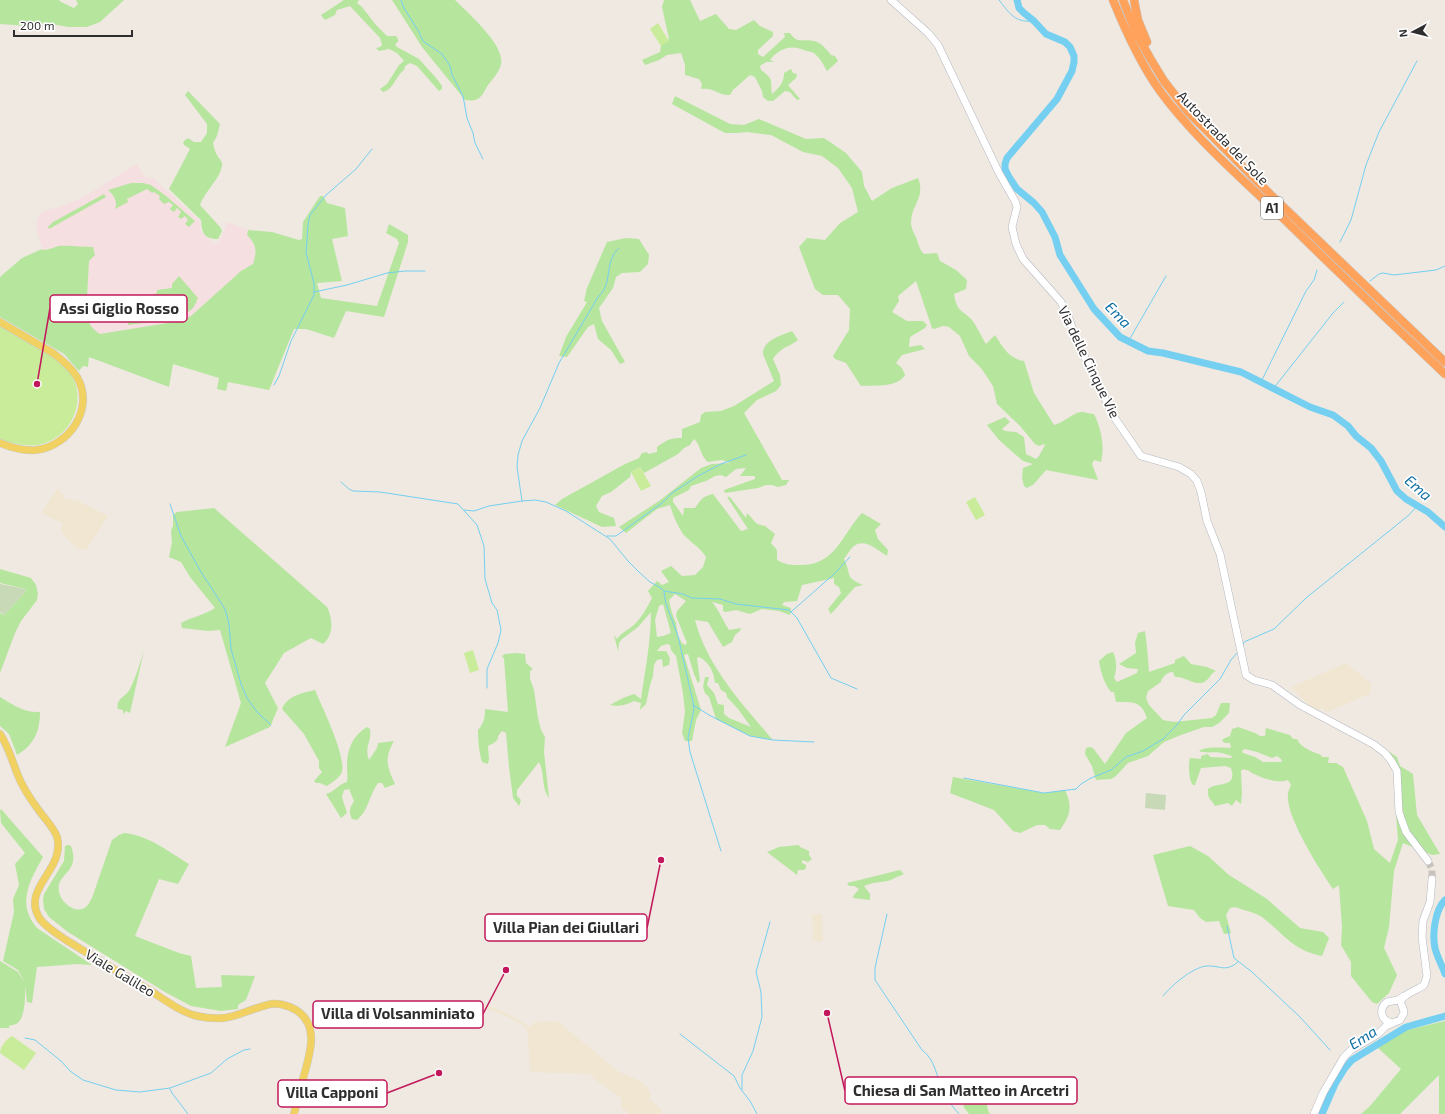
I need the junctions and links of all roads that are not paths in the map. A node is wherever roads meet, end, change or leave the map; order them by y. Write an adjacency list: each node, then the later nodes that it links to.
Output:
1 (891, 0): 11 (street, Via delle Cinque Vie)
2 (1113, 0): 8 (highway, Autostrada del Sole / A1)
3 (1123, 0): 5 (highway, Autostrada del Sole / A1)
4 (1134, 0): 5 (highway)
5 (1178, 99): 7 (highway, Autostrada del Sole / A1)
6 (0, 322): 9 (main road)
7 (1445, 362)
8 (1445, 374)
9 (0, 444)
10 (0, 734): 17 (main road, Viale Galileo)
11 (1428, 861)
12 (1432, 879): 13 (street)
13 (1408, 994): 14 (street); 15 (street)
14 (1393, 1000): 15 (street); 16 (street)
15 (1402, 1005): 16 (street)
16 (1389, 1022): 18 (street)
17 (294, 1114)
18 (1314, 1114)

